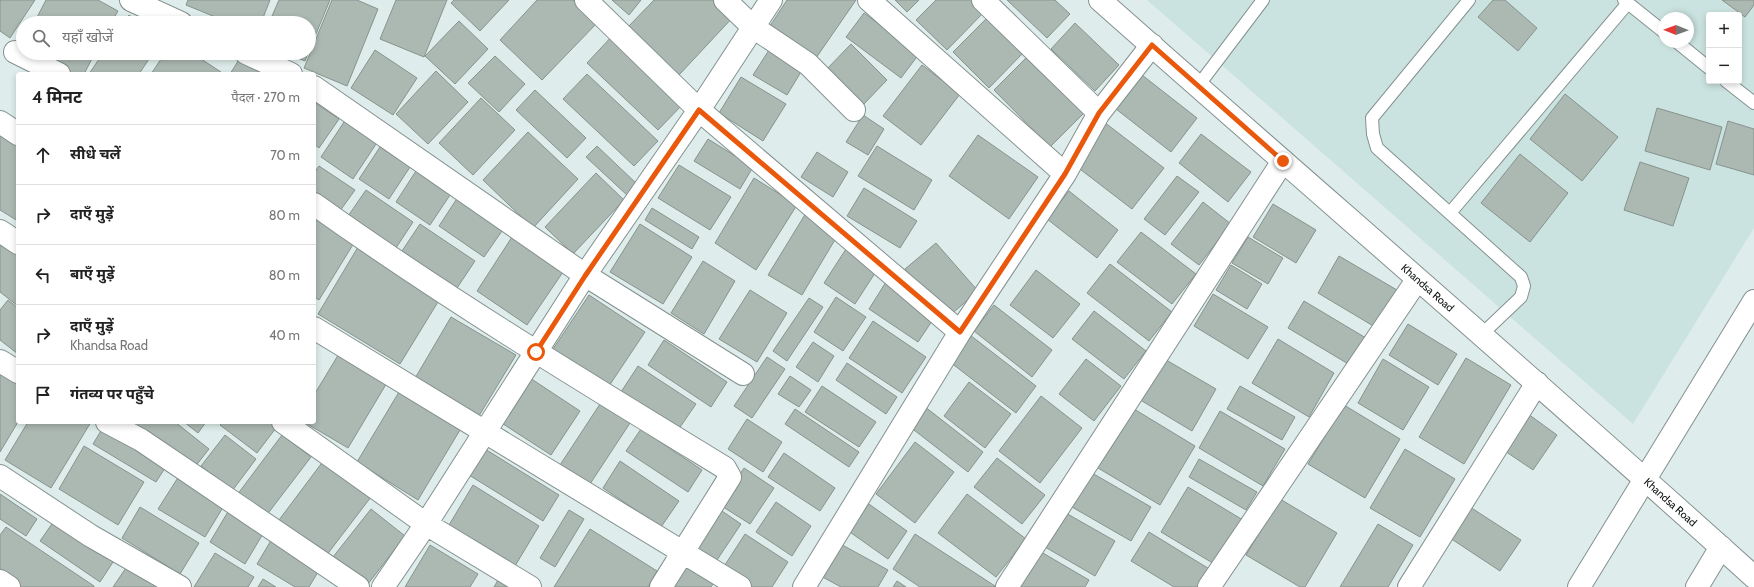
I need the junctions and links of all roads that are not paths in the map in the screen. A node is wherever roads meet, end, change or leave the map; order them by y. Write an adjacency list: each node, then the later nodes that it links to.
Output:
1 (131, 0): 11 (street)
2 (586, 0): 25 (street)
3 (725, 0): 12 (street)
4 (771, 0): 12 (street)
5 (869, 0): 31 (street)
6 (983, 0): 27 (street)
7 (1100, 0): 14 (street, Khandsa Road)
8 (1263, 0): 22 (lane)
9 (1469, 0): 33 (lane)
10 (1626, 1): 13 (lane); 33 (lane)
11 (166, 16)
12 (753, 27): 25 (street); 26 (street)
13 (1658, 27)
14 (1152, 45): 22 (street, Khandsa Road); 27 (street)
15 (1684, 48): 18 (lane)
16 (31, 60): 19 (street)
17 (261, 60): 20 (street)
18 (1706, 66)
19 (55, 72)
20 (287, 72)
21 (1730, 84): 24 (lane)
22 (1198, 86): 30 (street, Khandsa Road)
23 (316, 88): 36 (street)
24 (1754, 104)
25 (699, 110): 36 (street); 40 (street)
26 (854, 110)
27 (1099, 113): 31 (street)
28 (0, 122): 29 (street)
29 (16, 133)
30 (1283, 161): 37 (street, Khandsa Road); 65 (street)
31 (1065, 174): 40 (street)
32 (316, 205): 42 (street)
33 (1450, 213): 41 (lane)
34 (0, 231): 35 (street)
35 (16, 242)
36 (585, 276): 42 (street); 45 (street)
37 (1417, 280): 41 (street, Khandsa Road); 66 (street)
38 (1754, 300): 51 (street)
39 (316, 329): 49 (street)
40 (960, 332): 64 (street)
41 (1482, 335): 46 (street, Khandsa Road)
42 (536, 352): 49 (street); 54 (street)
43 (0, 361): 44 (street)
44 (16, 371)
45 (743, 374)
46 (1537, 383): 51 (street, Khandsa Road); 67 (street)
47 (111, 424): 59 (street)
48 (286, 424): 52 (street)
49 (484, 432): 52 (street); 54 (street)
50 (0, 476): 58 (street)
51 (1645, 478): 53 (street, Khandsa Road); 68 (street)
52 (426, 524): 60 (street); 61 (street)
53 (1721, 548): 55 (street, Khandsa Road); 69 (street)
54 (684, 553): 62 (street); 63 (street)
55 (1754, 577)
56 (0, 581): 57 (street)
57 (8, 587)
58 (180, 587)
59 (358, 587)
60 (383, 587)
61 (530, 587)
62 (661, 587)
63 (740, 587)
64 (804, 587)
65 (1006, 587)
66 (1210, 587)
67 (1409, 587)
68 (1579, 587)
69 (1697, 587)

